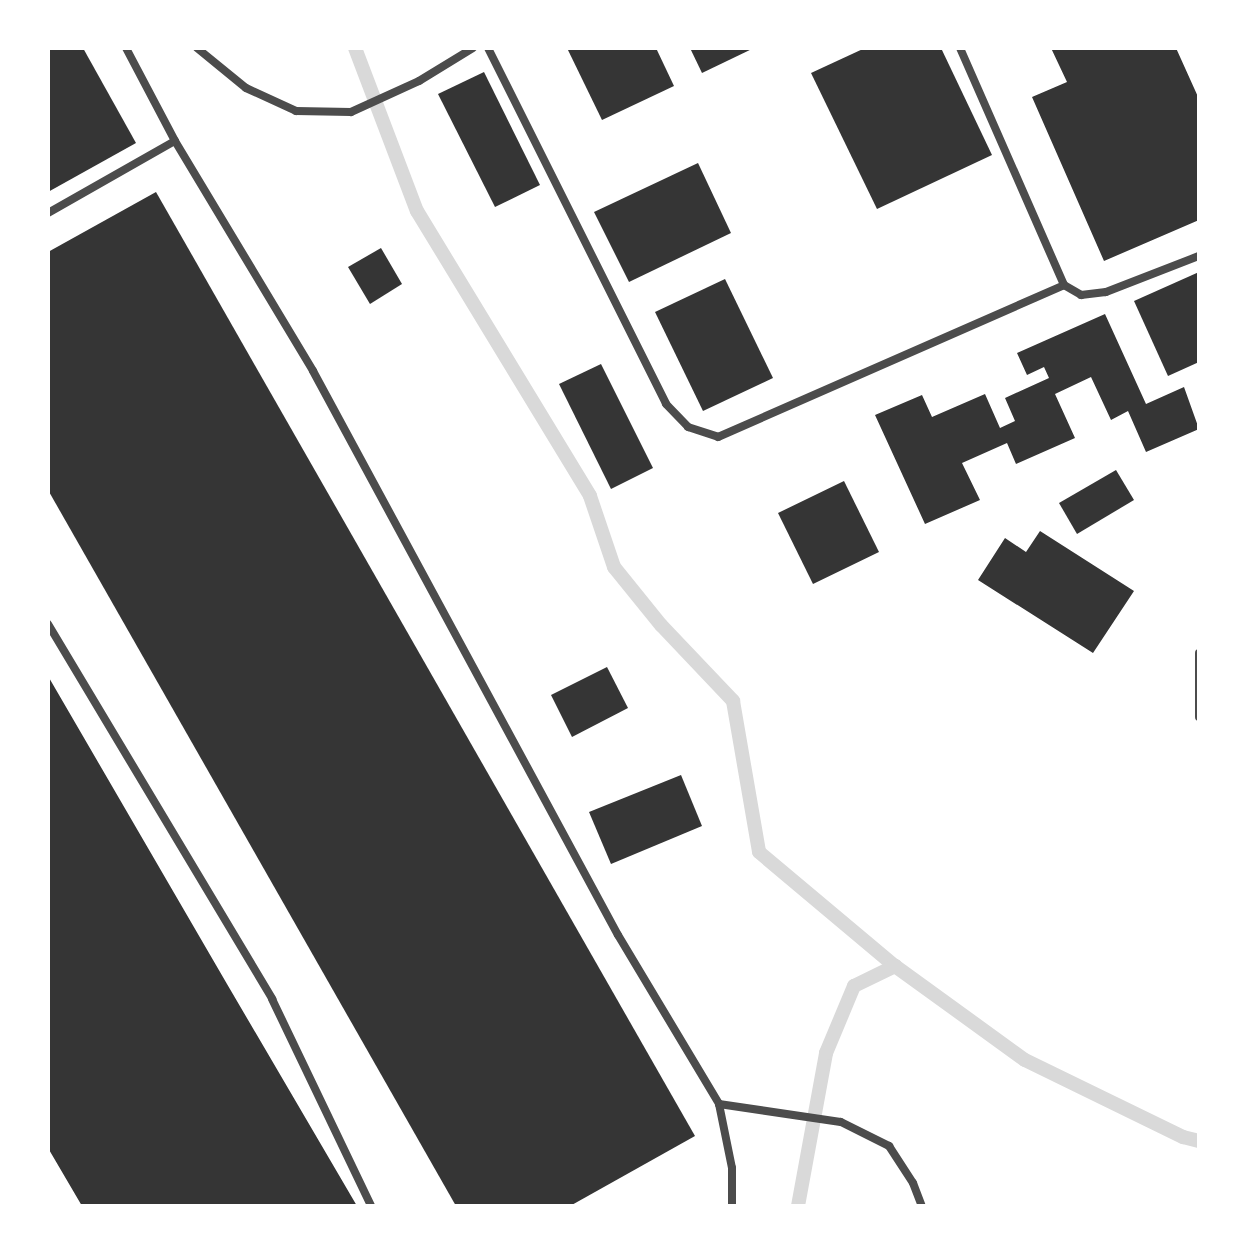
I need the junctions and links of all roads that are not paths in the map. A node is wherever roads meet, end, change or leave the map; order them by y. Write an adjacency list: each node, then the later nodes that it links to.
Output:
1 (126, 48): 6 (street)
2 (197, 48): 3 (street)
3 (473, 48)
4 (488, 48): 9 (street)
5 (960, 48): 9 (street)
6 (175, 141): 7 (street); 13 (street)
7 (48, 213)
8 (1199, 256): 9 (street)
9 (1064, 285)
10 (48, 624): 14 (street)
11 (1199, 653): 12 (street)
12 (1199, 717)
13 (719, 1104): 15 (street); 16 (street)
14 (371, 1206)
15 (732, 1206)
16 (922, 1206)

